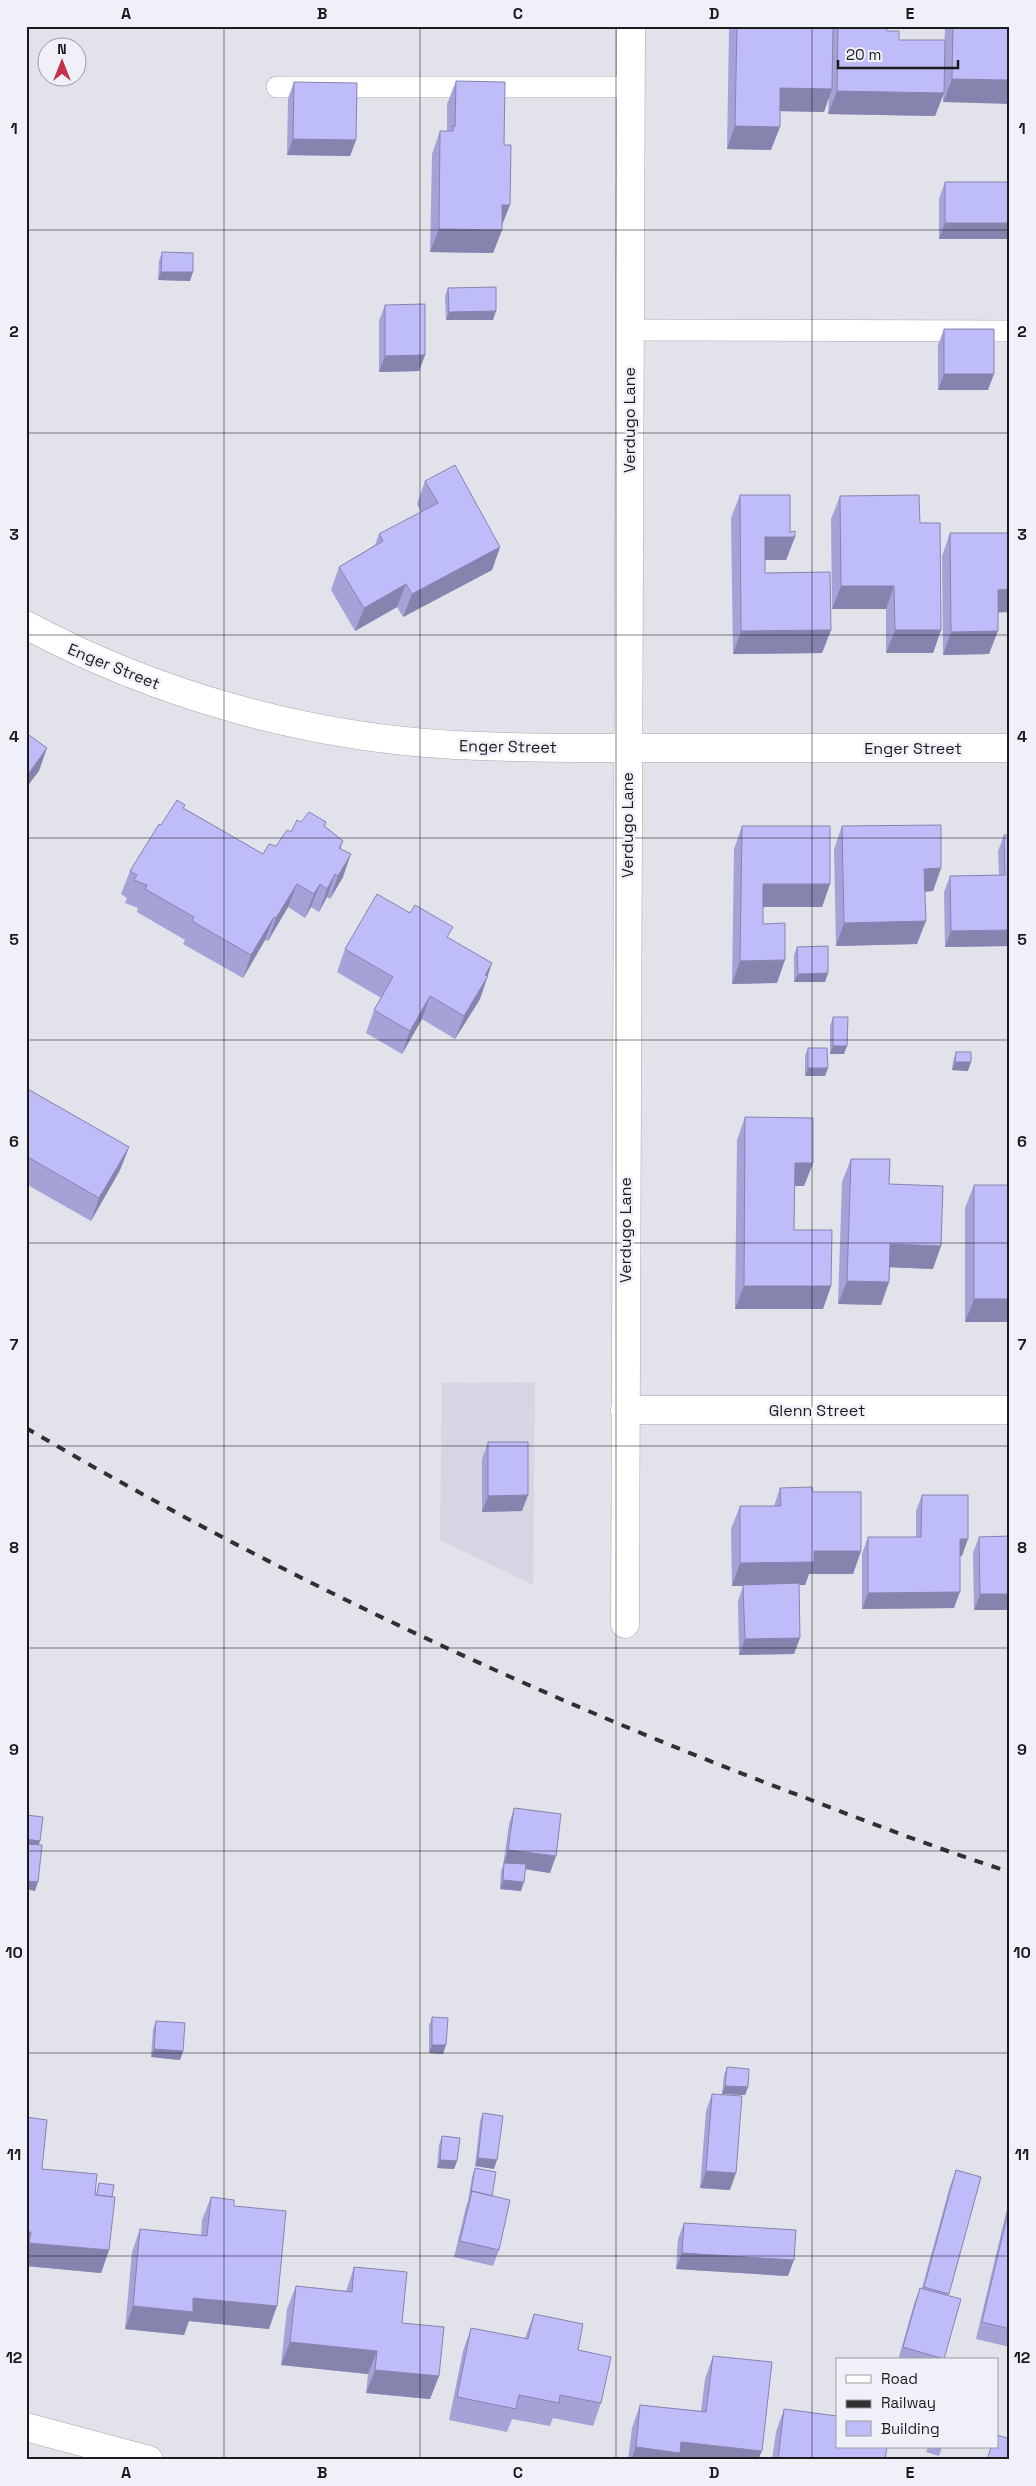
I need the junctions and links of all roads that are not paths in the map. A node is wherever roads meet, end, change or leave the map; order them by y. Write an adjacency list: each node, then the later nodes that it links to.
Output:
1 (631, 26): 3 (street, Verdugo Lane)
2 (277, 87): 3 (lane)
3 (631, 87): 4 (street, Verdugo Lane)
4 (630, 330): 5 (lane); 7 (street, Verdugo Lane)
5 (1010, 331)
6 (26, 625): 7 (street, Enger Street)
7 (627, 748): 8 (street, Enger Street); 9 (street, Verdugo Lane)
8 (1010, 748)
9 (625, 1410): 10 (street, Glenn Street); 11 (street, Verdugo Lane)
10 (1010, 1410)
11 (625, 1624)
12 (26, 2427): 13 (street)
13 (149, 2460)

